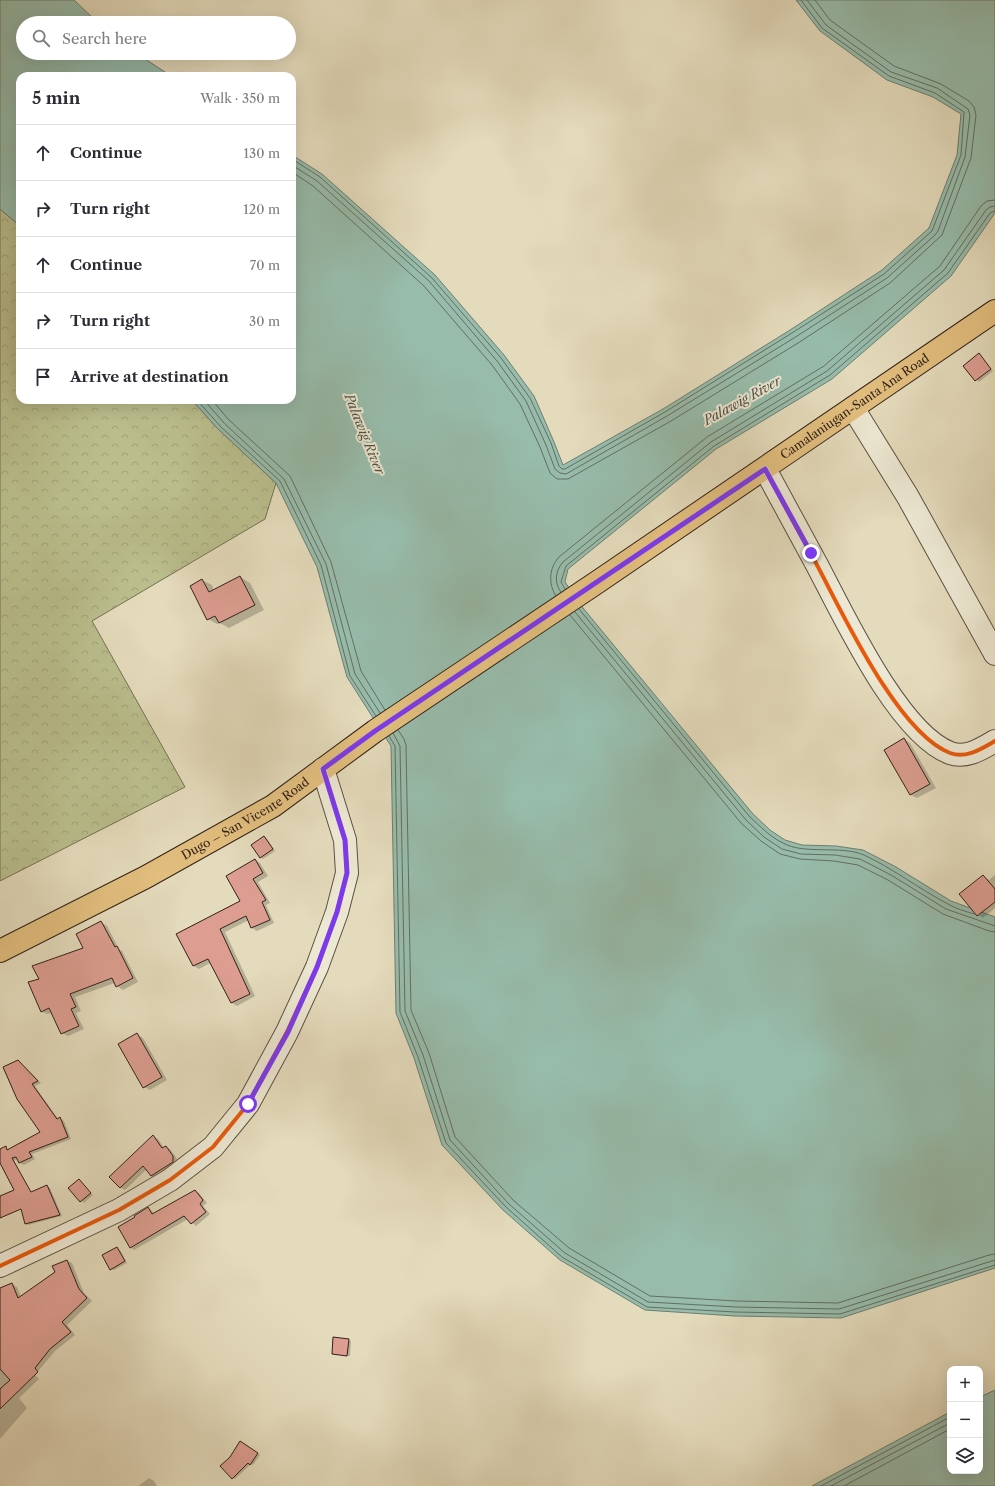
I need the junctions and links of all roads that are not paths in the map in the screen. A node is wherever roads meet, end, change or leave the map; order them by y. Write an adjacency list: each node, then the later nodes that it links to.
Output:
1 (995, 311): 2 (main road, Camalaniugan-Santa Ana Road)
2 (853, 408): 3 (main road, Camalaniugan-Santa Ana Road); 5 (street)
3 (765, 469): 4 (main road, Camalaniugan-Santa Ana Road); 6 (street)
4 (596, 583): 7 (main road, Dugo – San Vicente Road)
5 (995, 654)
6 (995, 741)
7 (323, 769): 8 (main road, Dugo – San Vicente Road); 9 (street)
8 (0, 951)
9 (0, 1266)

